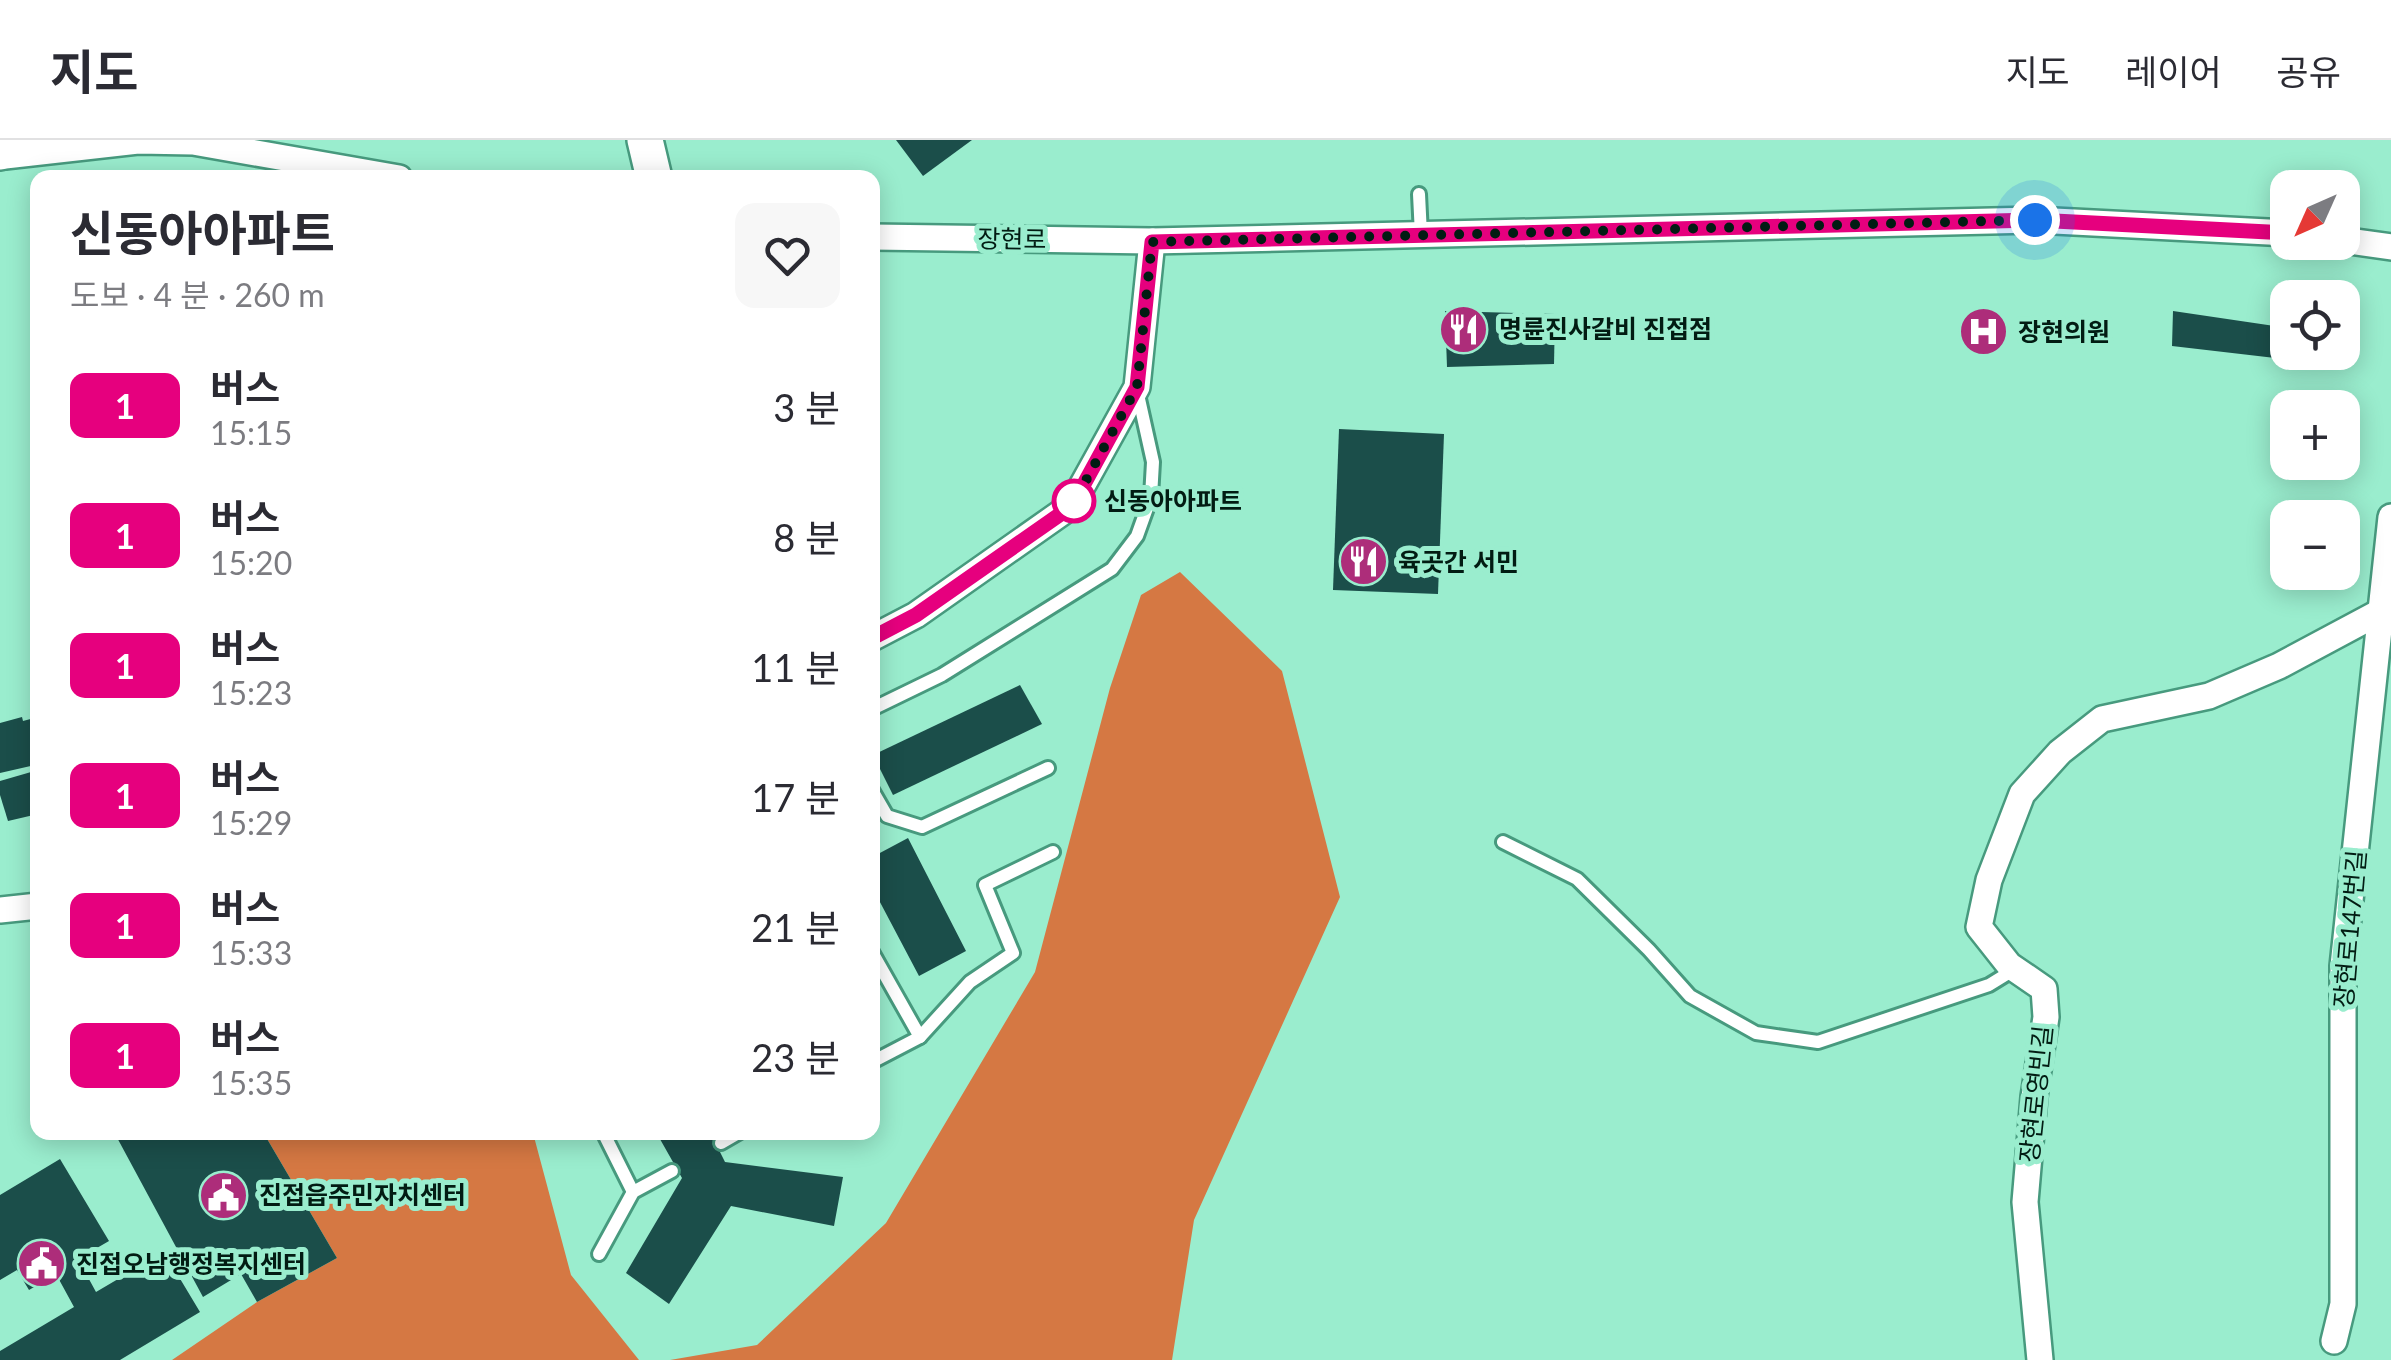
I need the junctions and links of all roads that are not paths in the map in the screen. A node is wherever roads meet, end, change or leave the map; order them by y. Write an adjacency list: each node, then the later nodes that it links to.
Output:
1 (25, 140): 3 (street)
2 (645, 140): 5 (street)
3 (0, 154): 4 (street)
4 (353, 170)
5 (652, 170)
6 (1419, 194): 8 (lane)
7 (2270, 233): 8 (street, 장현로)
8 (1421, 235): 10 (street, 장현로)
9 (880, 237): 10 (street, 장현로)
10 (1152, 242): 13 (street)
11 (2360, 243): 12 (street)
12 (2391, 247)
13 (1137, 387): 16 (street); 17 (lane)
14 (2391, 517): 15 (street, 장현로147번길)
15 (2386, 617): 25 (street, 장현로영빈길); 34 (street, 장현로147번길)
16 (880, 634)
17 (880, 705)
18 (1048, 768): 19 (lane)
19 (880, 805)
20 (1503, 842): 25 (lane)
21 (1053, 852): 26 (lane)
22 (30, 907): 23 (street)
23 (0, 910)
24 (880, 966): 26 (lane)
25 (2015, 969): 35 (street, 장현로영빈길)
26 (920, 1037): 27 (lane)
27 (880, 1058)
28 (608, 1140): 32 (lane)
29 (726, 1140): 30 (lane)
30 (721, 1143)
31 (672, 1171): 32 (lane)
32 (633, 1192): 33 (lane)
33 (599, 1254)
34 (2334, 1340)
35 (2040, 1360)

